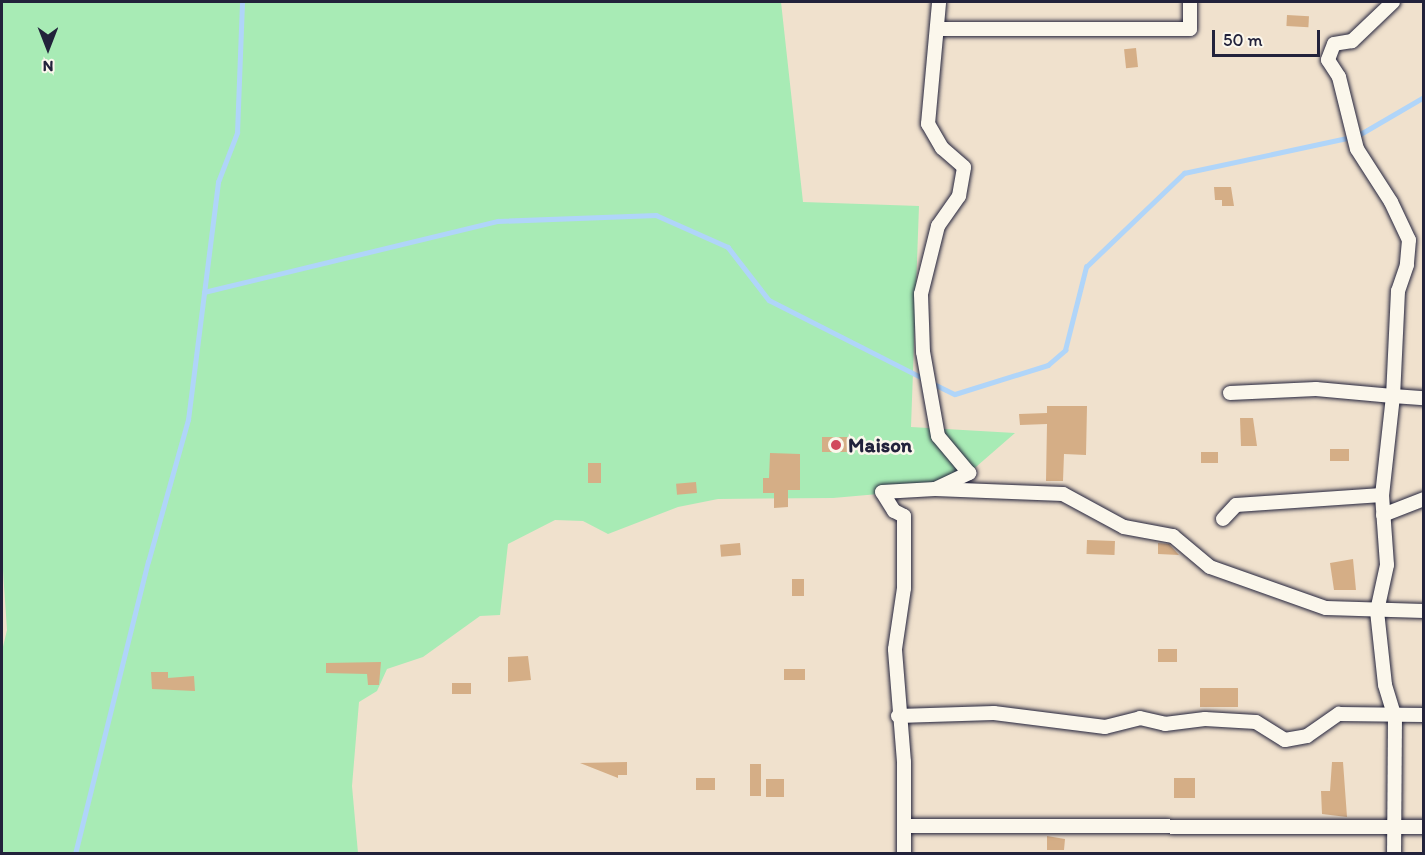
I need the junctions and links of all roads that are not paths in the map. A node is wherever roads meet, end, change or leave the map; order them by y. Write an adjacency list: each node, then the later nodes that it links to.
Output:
1 (939, 2): 4 (street)
2 (1190, 2): 4 (street)
3 (1393, 2): 6 (street)
4 (938, 29): 8 (street)
5 (1230, 393): 6 (street)
6 (1393, 396): 7 (street); 9 (street)
7 (1424, 398)
8 (935, 489): 13 (street); 16 (street)
9 (1382, 495): 11 (street); 12 (street)
10 (1424, 499): 11 (street)
11 (1383, 514): 13 (street)
12 (1223, 519)
13 (1377, 611): 14 (street); 17 (street)
14 (1424, 611)
15 (1424, 715): 17 (street)
16 (898, 716): 17 (street); 18 (street)
17 (1395, 717): 19 (street)
18 (905, 826): 19 (street); 21 (street)
19 (1394, 827): 20 (street); 22 (street)
20 (1424, 827)
21 (904, 854)
22 (1394, 854)

